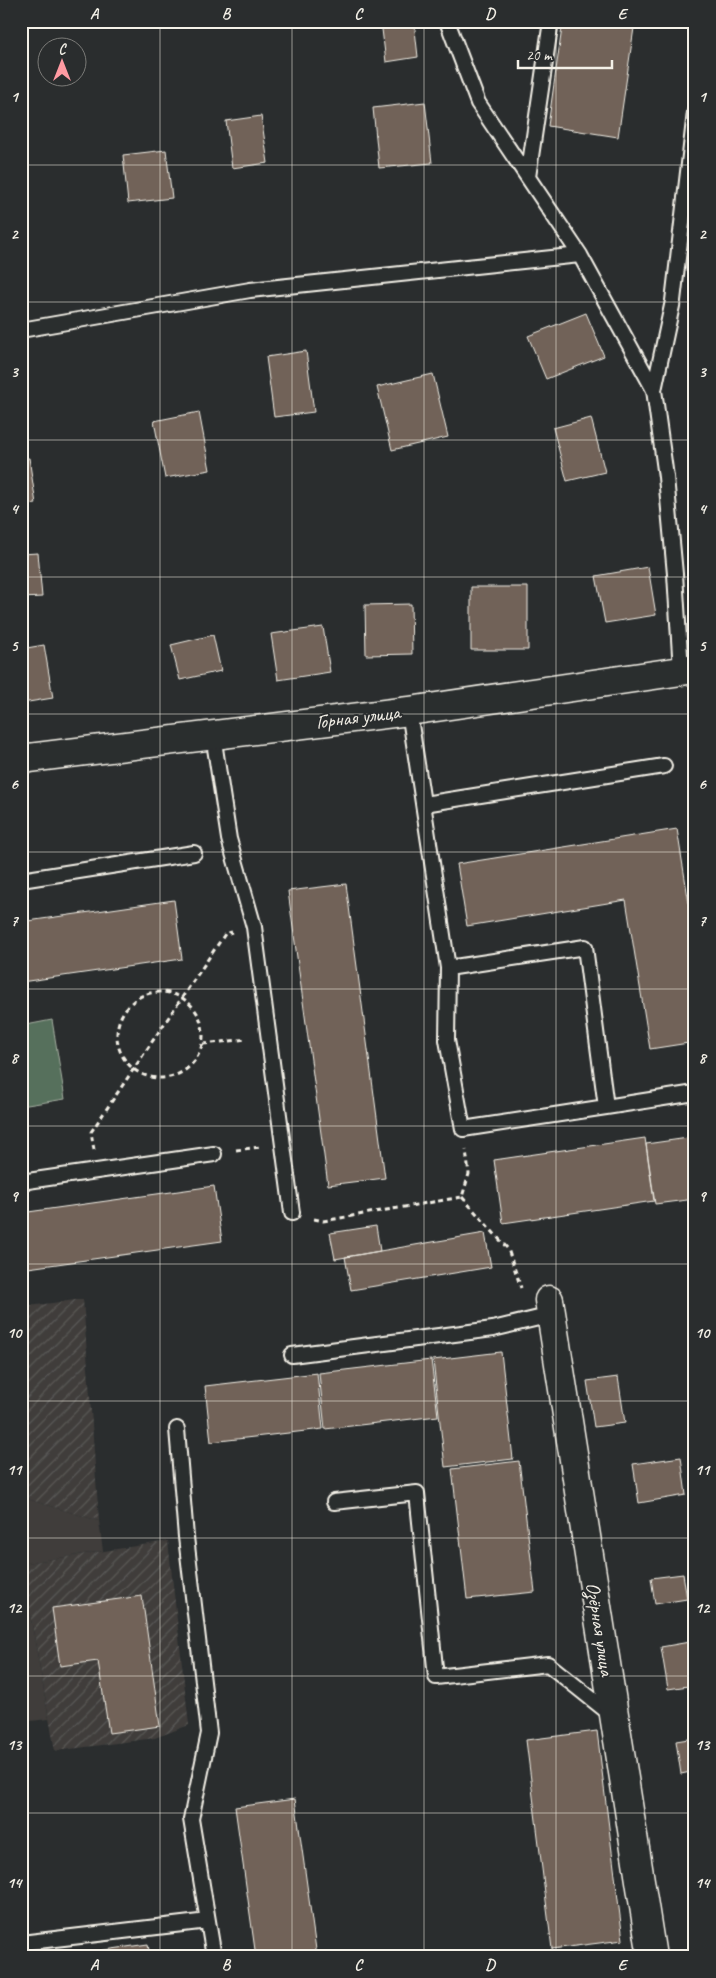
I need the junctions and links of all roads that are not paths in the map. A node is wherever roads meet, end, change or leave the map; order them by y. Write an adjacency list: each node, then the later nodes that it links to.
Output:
1 (447, 21): 4 (lane)
2 (551, 21): 4 (lane)
3 (695, 112): 5 (lane)
4 (528, 177): 6 (lane)
5 (691, 178): 8 (lane)
6 (580, 255): 7 (lane); 8 (lane)
7 (21, 330)
8 (654, 390): 9 (lane)
9 (688, 670): 10 (street, Горная улица)
10 (410, 711): 11 (street, Горная улица); 14 (lane)
11 (213, 735): 12 (street, Горная улица); 22 (lane)
12 (21, 759)
13 (664, 766): 14 (lane)
14 (424, 804): 17 (lane)
15 (194, 852): 16 (lane)
16 (21, 880)
17 (448, 968): 19 (lane); 19 (lane)
18 (695, 1093): 19 (lane)
19 (606, 1107)
20 (214, 1154): 21 (lane)
21 (21, 1182)
22 (292, 1213)
23 (544, 1312): 24 (lane); 27 (street, Озёрная улица)
24 (292, 1355)
25 (177, 1429): 28 (lane)
26 (334, 1502): 27 (lane)
27 (614, 1717): 31 (street, Озёрная улица)
28 (208, 1921): 29 (lane); 30 (lane)
29 (21, 1943)
30 (214, 1957)
31 (652, 1957)

